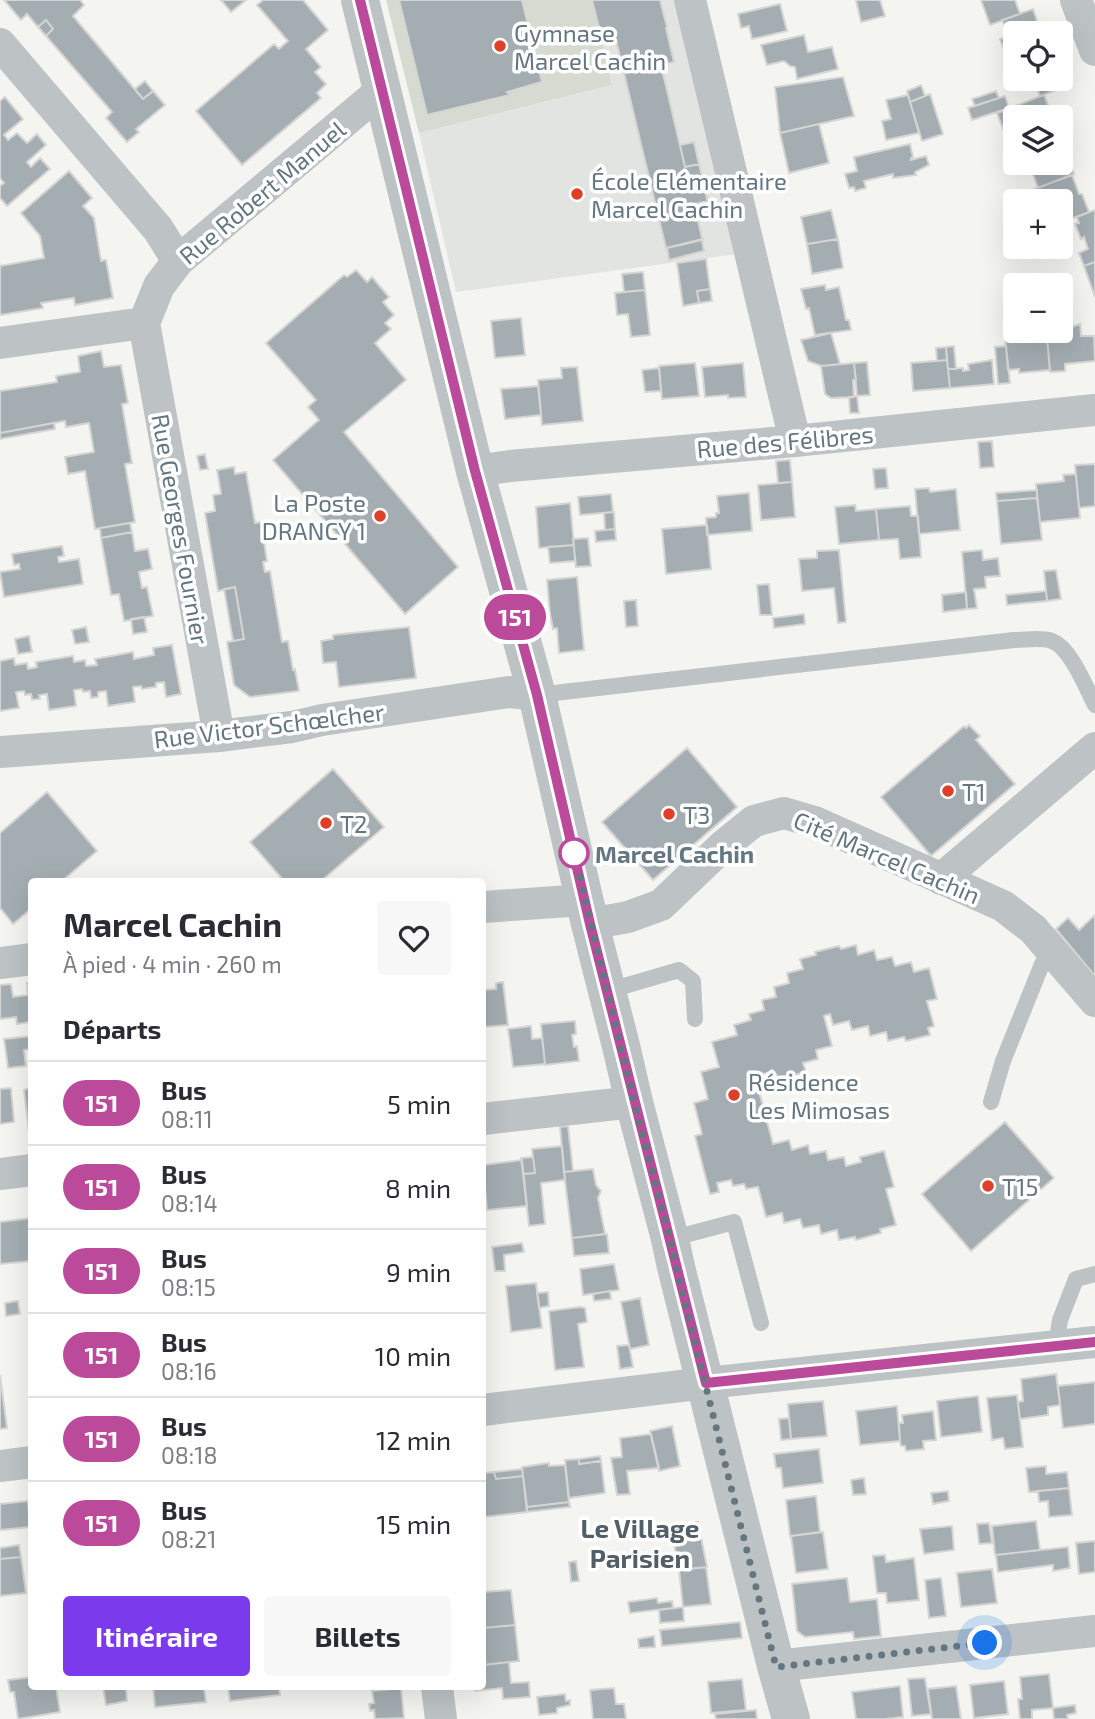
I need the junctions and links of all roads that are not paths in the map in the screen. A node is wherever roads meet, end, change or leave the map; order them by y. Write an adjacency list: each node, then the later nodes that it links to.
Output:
1 (360, 0): 6 (street)
2 (690, 0): 11 (street)
3 (1076, 0): 5 (street)
4 (0, 44): 7 (street)
5 (1095, 50)
6 (383, 90): 7 (street, Rue Robert Manuel); 12 (street)
7 (178, 261): 8 (street, Rue Robert Manuel)
8 (144, 323): 9 (street); 15 (street, Rue Georges Fournier)
9 (0, 343)
10 (1095, 410): 11 (street, Rue des Félibres)
11 (795, 441): 12 (street, Rue des Félibres)
12 (475, 471): 13 (street)
13 (537, 695): 14 (lane); 15 (street, Rue Victor Schœlcher); 20 (street)
14 (1095, 705)
15 (219, 736): 17 (street, Rue Victor Schœlcher)
16 (1095, 748): 18 (street)
17 (0, 752)
18 (941, 879): 20 (street, Cité Marcel Cachin); 21 (street, Cité Marcel Cachin)
19 (486, 907): 20 (street, Cité Marcel Cachin)
20 (587, 912): 24 (street)
21 (1053, 952): 25 (street, Cité Marcel Cachin); 28 (lane)
22 (28, 959): 23 (street)
23 (0, 962)
24 (607, 991): 26 (lane); 27 (street)
25 (1095, 1001)
26 (695, 1019)
27 (634, 1102): 29 (street); 32 (street)
28 (991, 1102)
29 (486, 1119)
30 (28, 1170): 31 (street)
31 (0, 1174)
32 (670, 1239): 34 (lane); 37 (street)
33 (1095, 1274): 36 (lane)
34 (761, 1324)
35 (1095, 1342): 36 (street)
36 (1056, 1346): 37 (street)
37 (706, 1383): 38 (street); 42 (street)
38 (486, 1410)
39 (28, 1462): 40 (street)
40 (0, 1466)
41 (1095, 1631): 42 (street)
42 (776, 1667): 45 (street)
43 (437, 1690): 44 (street)
44 (441, 1719)
45 (791, 1719)

